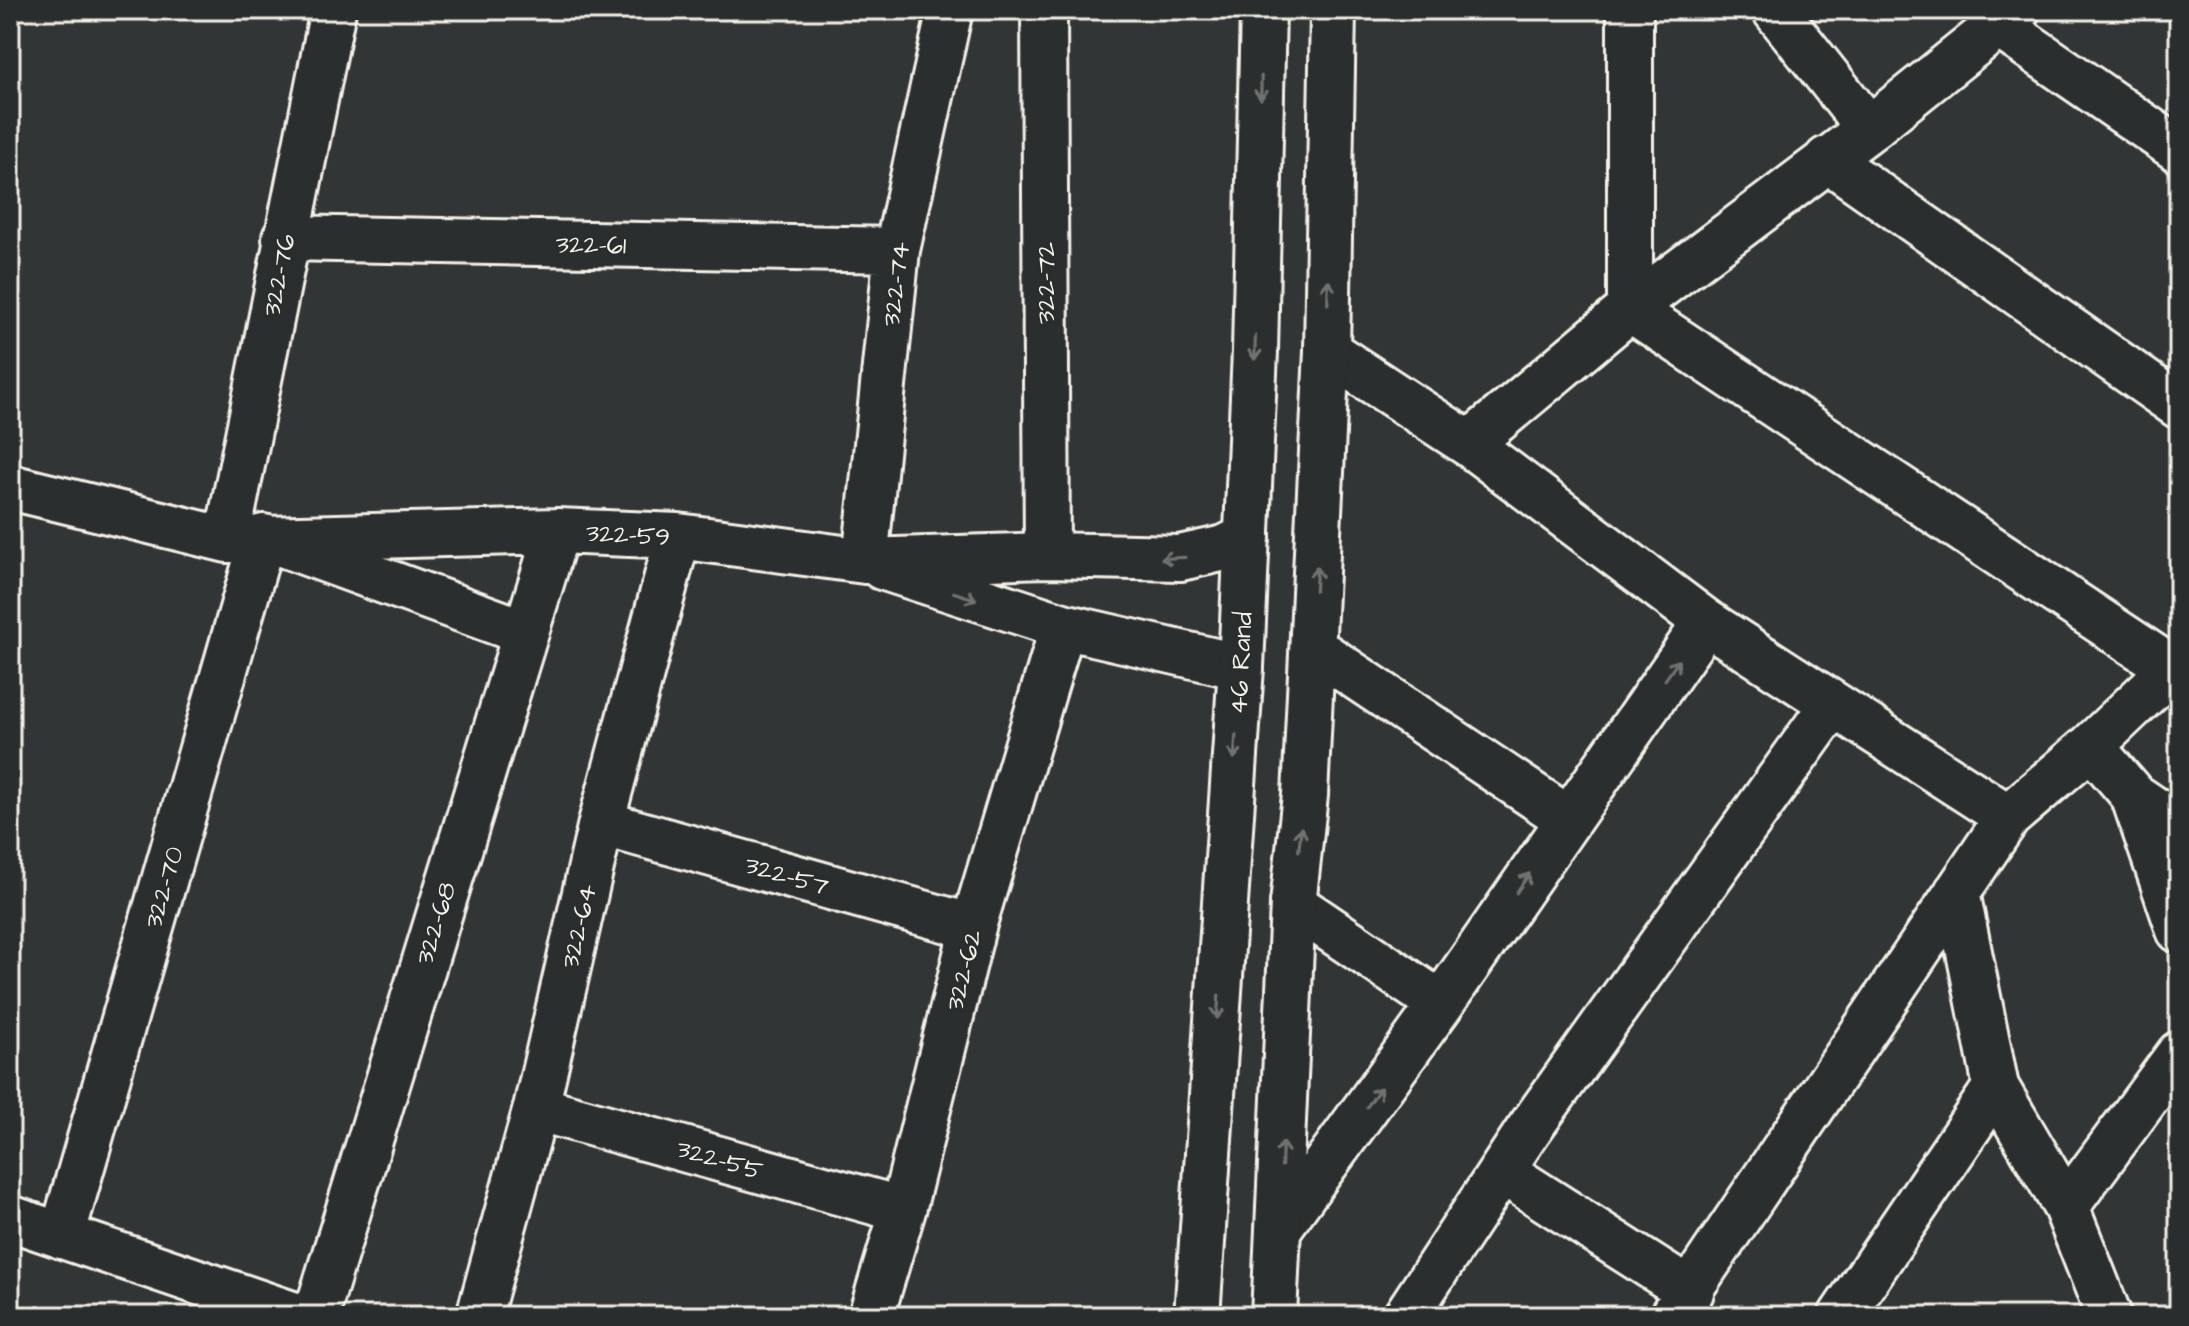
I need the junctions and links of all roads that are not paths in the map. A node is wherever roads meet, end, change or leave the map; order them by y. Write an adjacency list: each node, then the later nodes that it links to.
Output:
1 (333, 10): 12 (street, 322-76)
2 (950, 10): 13 (street, 322-74)
3 (1044, 10): 23 (street, 322-72)
4 (1263, 10): 21 (street, 46 Rand, one-way to 21)
5 (1333, 10): 15 (street, one-way to 5)
6 (1630, 10): 14 (street)
7 (1775, 10): 9 (street)
8 (2007, 18): 9 (street); 10 (street)
9 (1869, 129): 11 (street)
10 (2179, 150)
11 (1827, 159): 14 (street); 16 (street)
12 (285, 238): 13 (street, 322-61); 22 (street, 322-76)
13 (897, 250): 24 (street, 322-74)
14 (1630, 309): 17 (street); 29 (street)
15 (1327, 351): 17 (street); 28 (street, one-way to 15)
16 (2179, 406)
17 (1469, 444): 25 (street)
18 (10, 487): 22 (street, 322-59)
19 (557, 531): 20 (street, 322-59); 22 (street, 322-59); 27 (street, 322-68)
20 (678, 536): 24 (street, 322-59); 36 (street, 322-64)
21 (1247, 537): 23 (street, 322-59, one-way to 23); 30 (street, 46 Rand)
22 (245, 538): 27 (street); 51 (street, 322-70)
23 (1047, 555): 24 (street, 322-59)
24 (865, 561): 26 (street, one-way to 26)
25 (1706, 622): 31 (street); 35 (street, one-way to 25)
26 (1063, 626): 30 (street); 40 (street, 322-62)
27 (524, 632): 55 (street, 322-68)
28 (1313, 648): 35 (street); 39 (street, one-way to 28)
29 (2175, 665): 32 (street)
30 (1241, 667): 58 (street, 46 Rand, one-way to 58)
31 (1832, 705): 34 (street); 46 (street)
32 (2091, 746): 33 (street); 34 (street)
33 (2133, 795): 37 (street); 41 (street)
34 (2008, 817): 38 (street)
35 (1567, 818): 42 (street, one-way to 35)
36 (601, 823): 40 (street, 322-57); 45 (street, 322-64)
37 (2179, 826)
38 (1957, 892): 44 (street); 52 (street)
39 (1293, 904): 42 (street); 50 (street, one-way to 39)
40 (973, 927): 48 (street, 322-62)
41 (2179, 930)
42 (1441, 1004): 50 (street, one-way to 42)
43 (2179, 1054): 47 (street)
44 (1996, 1087): 47 (street); 53 (street)
45 (536, 1108): 48 (street, 322-55); 56 (street, 322-64)
46 (1502, 1171): 52 (street); 60 (street)
47 (2066, 1207): 61 (street)
48 (903, 1210): 57 (street, 322-62)
49 (10, 1218): 51 (street)
50 (1279, 1228): 59 (street)
51 (62, 1236): 54 (street)
52 (1682, 1304)
53 (1853, 1310)
54 (298, 1316)
55 (316, 1316)
56 (479, 1316)
57 (871, 1316)
58 (1197, 1316)
59 (1274, 1316)
60 (1406, 1316)
61 (2109, 1316)

